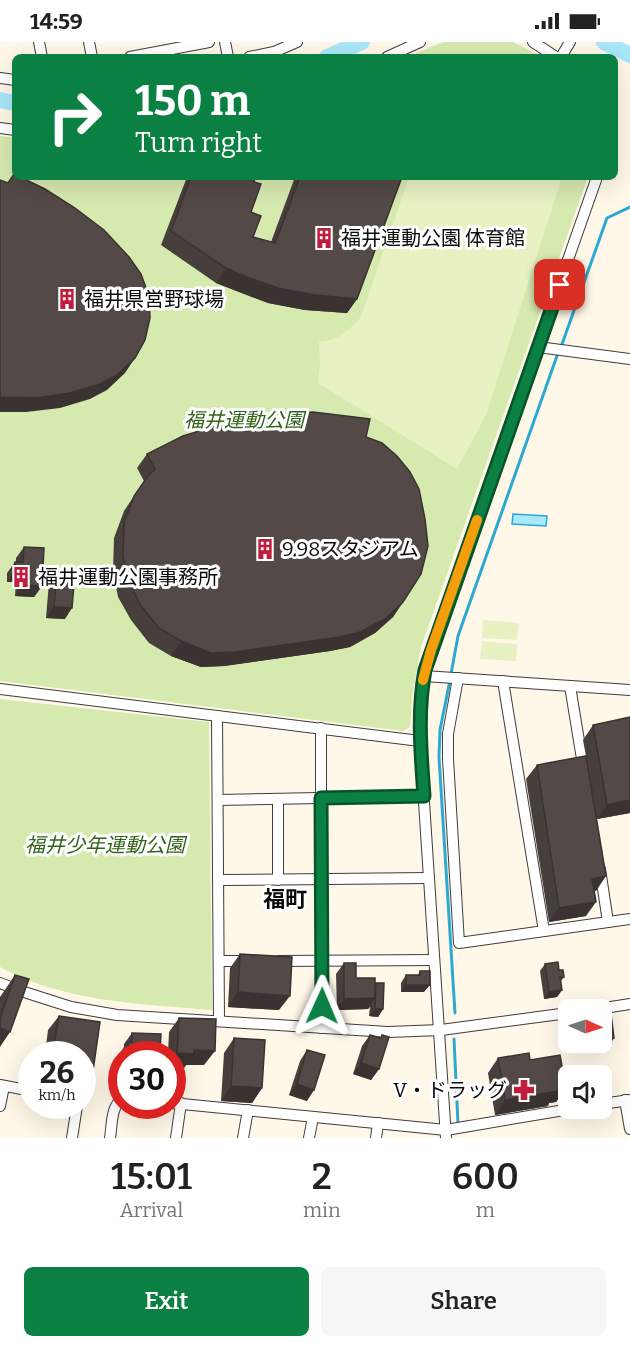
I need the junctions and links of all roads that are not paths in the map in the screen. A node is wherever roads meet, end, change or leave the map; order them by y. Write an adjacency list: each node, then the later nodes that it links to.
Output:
1 (209, 42): 5 (street)
2 (297, 42): 6 (street)
3 (420, 42): 7 (street)
4 (533, 42): 8 (street)
5 (146, 54)
6 (275, 54)
7 (394, 54)
8 (551, 54)
9 (596, 180): 10 (street)
10 (538, 347): 11 (street); 12 (street)
11 (630, 359)
12 (424, 676): 13 (street); 20 (street)
13 (457, 678): 14 (street); 33 (street)
14 (503, 681): 15 (street); 33 (street)
15 (570, 686): 17 (street); 21 (street)
16 (0, 689): 18 (street)
17 (630, 690)
18 (217, 716): 19 (street); 25 (street)
19 (321, 728): 20 (street); 23 (street)
20 (420, 741): 22 (street)
21 (585, 780)
22 (424, 796): 23 (street); 27 (street)
23 (321, 798): 24 (street); 30 (street)
24 (278, 799): 25 (street); 29 (street)
25 (218, 800): 28 (street)
26 (599, 863): 32 (street)
27 (429, 878): 30 (street); 34 (street)
28 (218, 880): 29 (street); 35 (street)
29 (278, 880): 30 (street)
30 (322, 880): 36 (street)
31 (630, 919): 32 (street)
32 (608, 922): 33 (street)
33 (544, 931)
34 (435, 960): 36 (street); 43 (street)
35 (219, 961): 36 (street); 41 (street)
36 (322, 962): 42 (street)
37 (0, 982): 41 (street)
38 (630, 1004): 39 (street)
39 (612, 1007)
40 (558, 1014): 43 (street)
41 (219, 1021): 42 (street)
42 (321, 1028): 43 (street)
43 (441, 1030): 58 (street)
44 (2, 1085): 45 (street); 49 (street)
45 (18, 1088)
46 (627, 1100): 47 (street); 57 (street)
47 (612, 1102)
48 (186, 1104): 50 (street)
49 (0, 1106)
50 (248, 1110): 52 (street); 62 (street)
51 (558, 1111): 58 (street)
52 (313, 1117): 56 (street); 63 (street)
53 (75, 1119): 59 (street)
54 (113, 1119): 60 (street)
55 (177, 1119): 61 (street)
56 (378, 1123): 58 (street); 64 (street)
57 (630, 1129)
58 (448, 1132)
59 (72, 1138)
60 (110, 1138)
61 (176, 1138)
62 (243, 1138)
63 (309, 1138)
64 (376, 1138)

